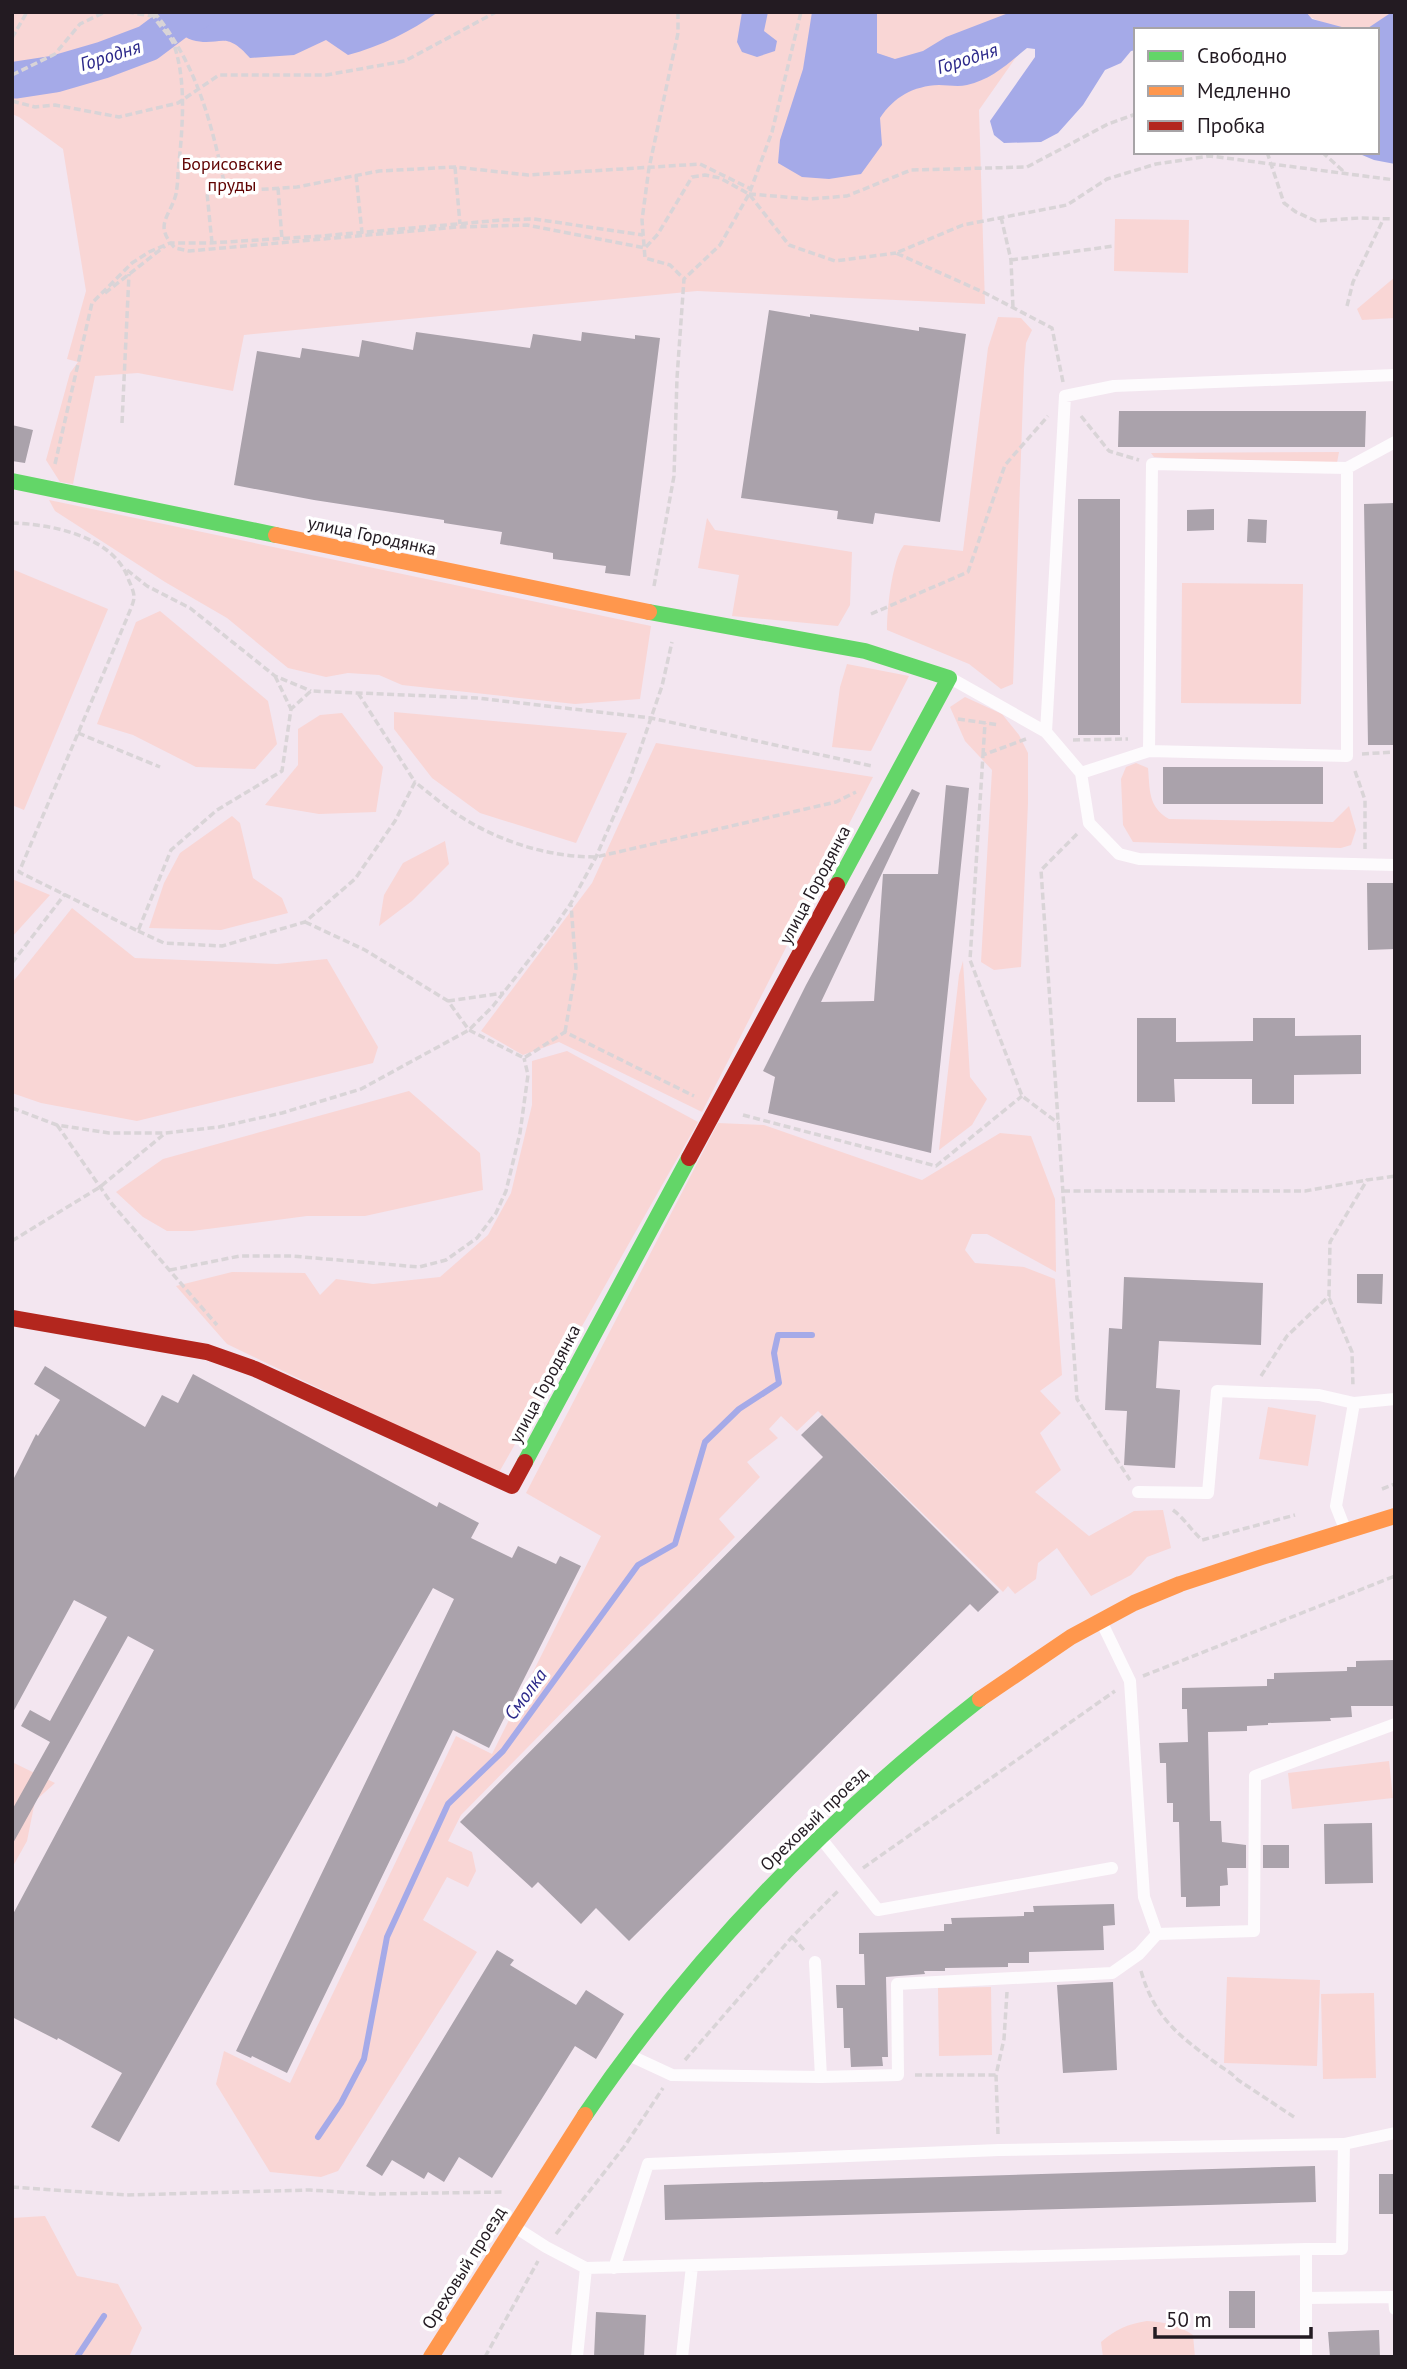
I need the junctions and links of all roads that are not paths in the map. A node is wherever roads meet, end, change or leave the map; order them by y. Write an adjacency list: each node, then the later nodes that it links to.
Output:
1 (1395, 375): 6 (lane)
2 (1395, 442): 3 (lane)
3 (1347, 468): 7 (lane); 7 (lane)
4 (12, 481): 5 (street, улица Городянка)
5 (949, 678): 6 (lane); 10 (street, улица Городянка)
6 (1050, 736): 8 (lane)
7 (1149, 745): 8 (lane)
8 (1081, 774): 9 (lane)
9 (1395, 864)
10 (12, 1318)
11 (1395, 1399): 12 (lane)
12 (1354, 1403): 13 (lane); 15 (lane)
13 (1138, 1492)
14 (1395, 1516): 15 (street, Ореховый проезд)
15 (1345, 1529): 16 (street, Ореховый проезд)
16 (1101, 1620): 18 (street, Ореховый проезд); 20 (lane)
17 (1395, 1724): 20 (lane)
18 (820, 1838): 19 (lane); 22 (street, Ореховый проезд)
19 (1112, 1868)
20 (1157, 1934): 23 (lane)
21 (815, 1962): 23 (lane)
22 (627, 2054): 23 (lane); 26 (street, Ореховый проезд)
23 (821, 2077)
24 (1395, 2133): 25 (lane)
25 (1345, 2144): 27 (lane); 30 (lane)
26 (512, 2225): 29 (lane); 33 (street, Ореховый проезд)
27 (1306, 2249): 28 (lane); 31 (lane)
28 (692, 2266): 30 (lane); 35 (lane)
29 (586, 2268): 30 (lane); 34 (lane)
30 (614, 2268)
31 (1306, 2298): 32 (lane); 36 (lane)
32 (1395, 2309)
33 (431, 2357)
34 (577, 2357)
35 (682, 2357)
36 (1306, 2357)

